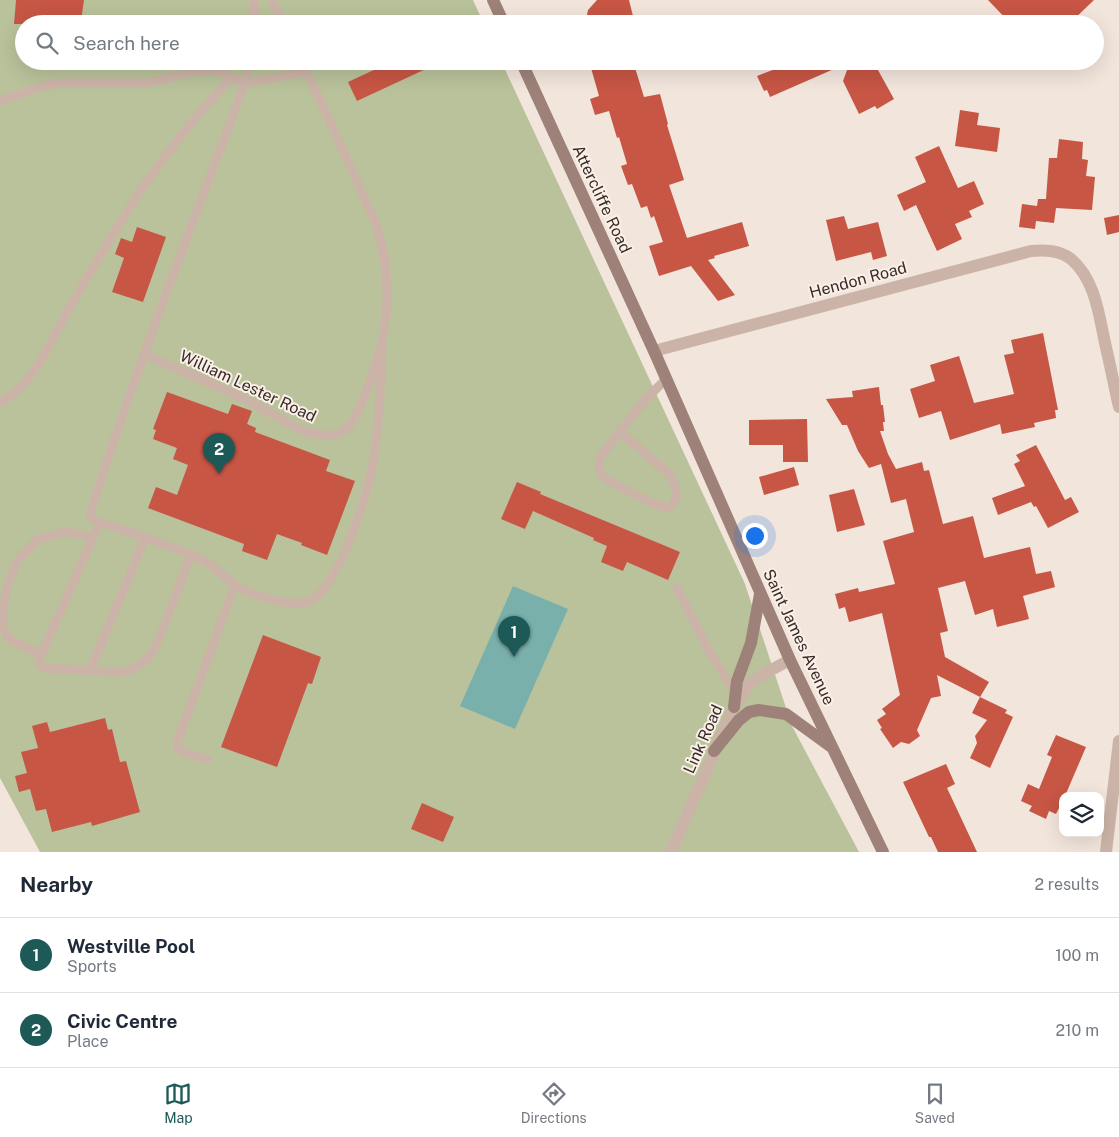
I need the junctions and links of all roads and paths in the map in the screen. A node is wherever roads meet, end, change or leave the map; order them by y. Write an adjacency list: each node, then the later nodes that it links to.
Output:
1 (254, 0): 4 (lane)
2 (272, 0): 5 (lane)
3 (493, 0): 6 (main road)
4 (254, 15)
5 (279, 15)
6 (500, 15)
7 (248, 70): 11 (lane)
8 (525, 70): 14 (main road, Attercliffe Road)
9 (306, 72): 11 (lane); 13 (lane, William Lester Road)
10 (231, 78): 11 (lane); 12 (lane); 17 (lane)
11 (245, 83): 15 (lane)
12 (0, 101)
13 (382, 346): 15 (lane, William Lester Road); 24 (lane)
14 (654, 351): 16 (main road, Saint James Avenue); 18 (street, Hendon Road)
15 (144, 354): 20 (lane)
16 (666, 379): 19 (lane); 26 (main road, Saint James Avenue)
17 (0, 403)
18 (1119, 406)
19 (619, 432): 19 (lane)
20 (100, 522): 21 (lane); 22 (lane)
21 (92, 537): 27 (lane); 27 (lane)
22 (145, 538): 23 (lane); 29 (lane)
23 (191, 555): 24 (lane); 29 (lane)
24 (235, 585): 35 (lane)
25 (677, 588): 30 (lane)
26 (760, 594): 28 (main road, Saint James Avenue); 30 (main road)
27 (41, 655): 29 (lane)
28 (790, 660): 31 (street, Link Road); 33 (main road, Saint James Avenue)
29 (90, 671)
30 (736, 693): 31 (main road)
31 (734, 707): 34 (street, Link Road)
32 (1119, 741): 38 (street)
33 (832, 747): 34 (main road); 37 (main road, Saint James Avenue)
34 (714, 751): 36 (street, Link Road)
35 (207, 759)
36 (671, 852)
37 (883, 852)
38 (1106, 852)

